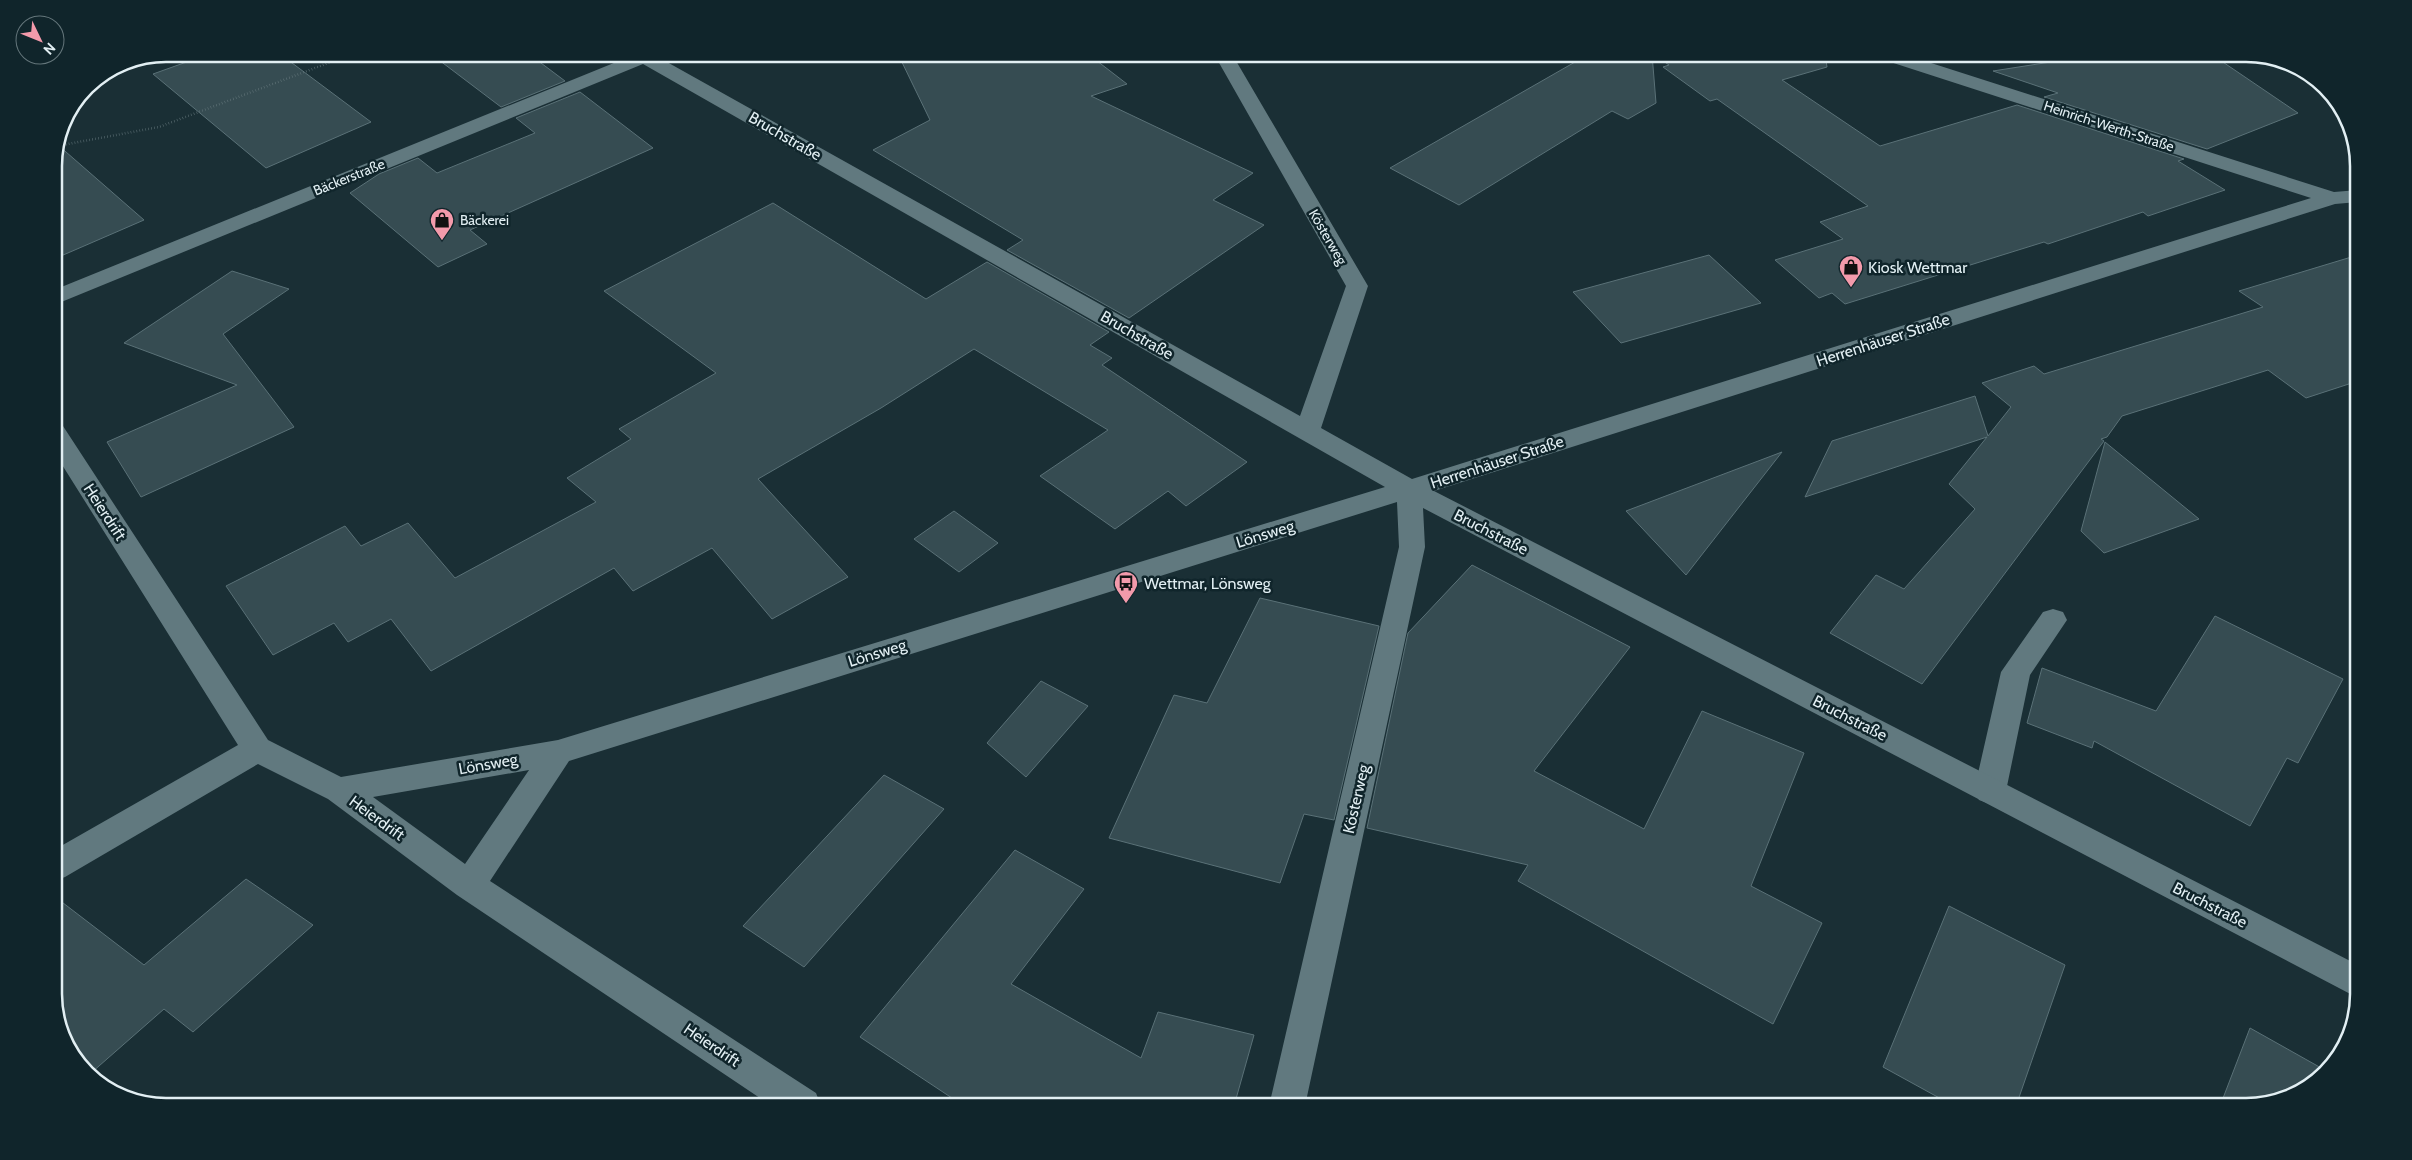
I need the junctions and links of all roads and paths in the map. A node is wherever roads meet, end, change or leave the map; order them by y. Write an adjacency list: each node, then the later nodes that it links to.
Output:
1 (331, 62): 6 (path)
2 (628, 62): 9 (street, Bäckerstraße)
3 (657, 62): 10 (street, Bruchstraße)
4 (1228, 62): 10 (street, Kösterweg)
5 (1910, 62): 8 (street, Heinrich-Werth-Straße)
6 (65, 145)
7 (2349, 197): 8 (street, Herrenhäuser Straße)
8 (2333, 198): 12 (street, Herrenhäuser Straße)
9 (63, 294)
10 (1307, 432): 12 (street, Bruchstraße)
11 (63, 446): 14 (street, Heierdrift)
12 (1409, 489): 15 (street, Lönsweg); 17 (street, Bruchstraße); 22 (street, Kösterweg)
13 (2053, 620): 17 (street)
14 (257, 748): 16 (street, Heierdrift); 18 (street)
15 (558, 752): 16 (street, Lönsweg); 19 (street)
16 (339, 790): 19 (street, Heierdrift)
17 (1990, 791): 20 (street, Bruchstraße)
18 (63, 862)
19 (469, 885): 21 (street, Heierdrift)
20 (2350, 978)
21 (791, 1098)
22 (1289, 1098)

